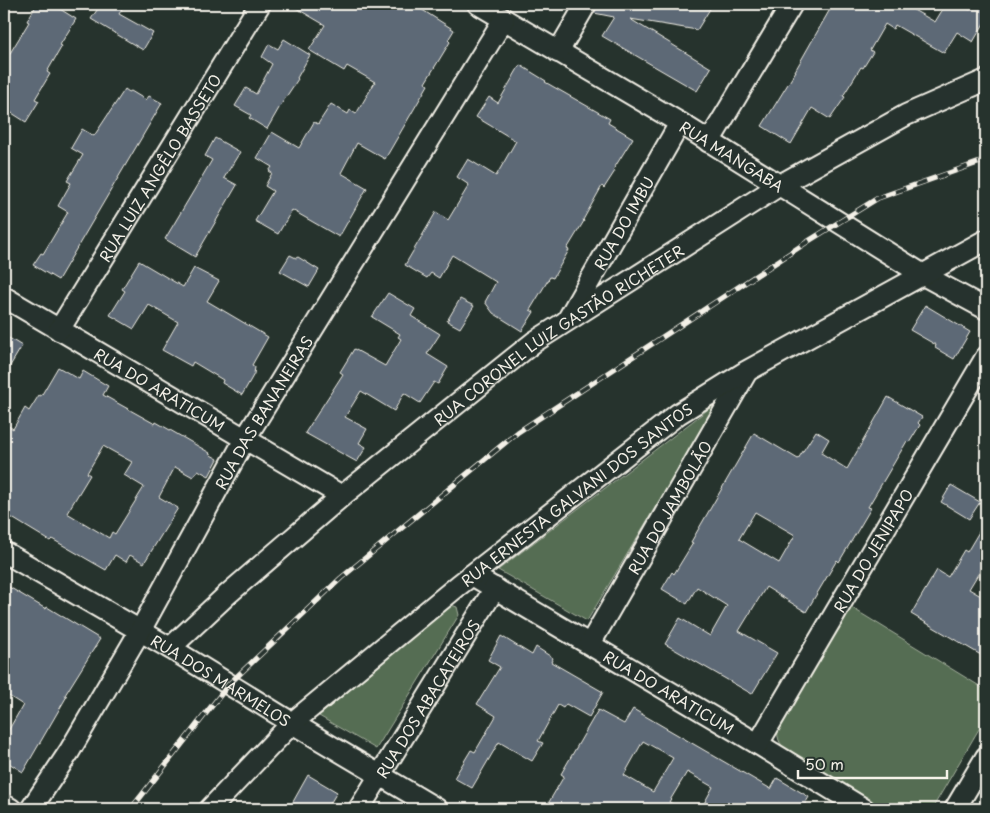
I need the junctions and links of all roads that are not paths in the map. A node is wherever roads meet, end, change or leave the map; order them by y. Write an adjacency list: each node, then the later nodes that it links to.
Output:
1 (260, 4): 16 (street, RUA LUIZ ANGÊLO BASSETO)
2 (478, 4): 5 (street, RUA MANGABA)
3 (586, 4): 6 (street)
4 (792, 4): 9 (street)
5 (504, 19): 6 (street, RUA MANGABA); 19 (street, RUA DAS BANANEIRAS)
6 (558, 52): 8 (street, RUA MANGABA)
7 (986, 80): 10 (street, RUA CORONEL LUIZ GASTÃO RICHETER)
8 (680, 123): 9 (street, RUA MANGABA); 15 (street, RUA DO IMBU)
9 (709, 142): 10 (street, RUA MANGABA)
10 (780, 185): 12 (street, RUA MANGABA); 15 (street, RUA CORONEL LUIZ GASTÃO RICHETER)
11 (986, 240): 12 (street, RUA ERNESTA GALVANI DOS SANTOS)
12 (925, 276): 14 (street, RUA MANGABA); 18 (street, RUA ERNESTA GALVANI DOS SANTOS)
13 (4, 297): 16 (street, RUA DO ARATICUM)
14 (986, 309)
15 (566, 322): 20 (street, RUA CORONEL LUIZ GASTÃO RICHETER)
16 (59, 330): 19 (street, RUA DO ARATICUM)
17 (986, 357): 28 (street, RUA DO JENIPAPO)
18 (747, 371): 22 (street, RUA ERNESTA GALVANI DOS SANTOS); 25 (street, RUA DO JAMBOLÃO)
19 (244, 439): 20 (street, RUA DO ARATICUM); 24 (street, RUA DAS BANANEIRAS)
20 (342, 496): 26 (street, RUA CORONEL LUIZ GASTÃO RICHETER)
21 (4, 552): 24 (street, RUA DOS MARMELOS)
22 (472, 574): 23 (street, RUA DO ARATICUM); 27 (street, RUA ERNESTA GALVANI DOS SANTOS)
23 (495, 588): 25 (street, RUA DO ARATICUM); 30 (street, RUA DOS ABACATEIROS)
24 (140, 631): 26 (street, RUA DOS MARMELOS); 33 (street, RUA DAS BANANEIRAS)
25 (590, 644): 28 (street, RUA DO ARATICUM)
26 (170, 648): 27 (street, RUA DOS MARMELOS)
27 (292, 723): 30 (street, RUA DOS MARMELOS); 34 (street, RUA ERNESTA GALVANI DOS SANTOS)
28 (758, 744): 37 (street, RUA DO ARATICUM)
29 (986, 757): 38 (street)
30 (380, 775): 35 (street, RUA DOS ABACATEIROS); 36 (street, RUA DOS MARMELOS)
31 (4, 805): 32 (street)
32 (11, 809)
33 (31, 809)
34 (210, 809)
35 (359, 809)
36 (437, 809)
37 (864, 809)
38 (955, 809)

